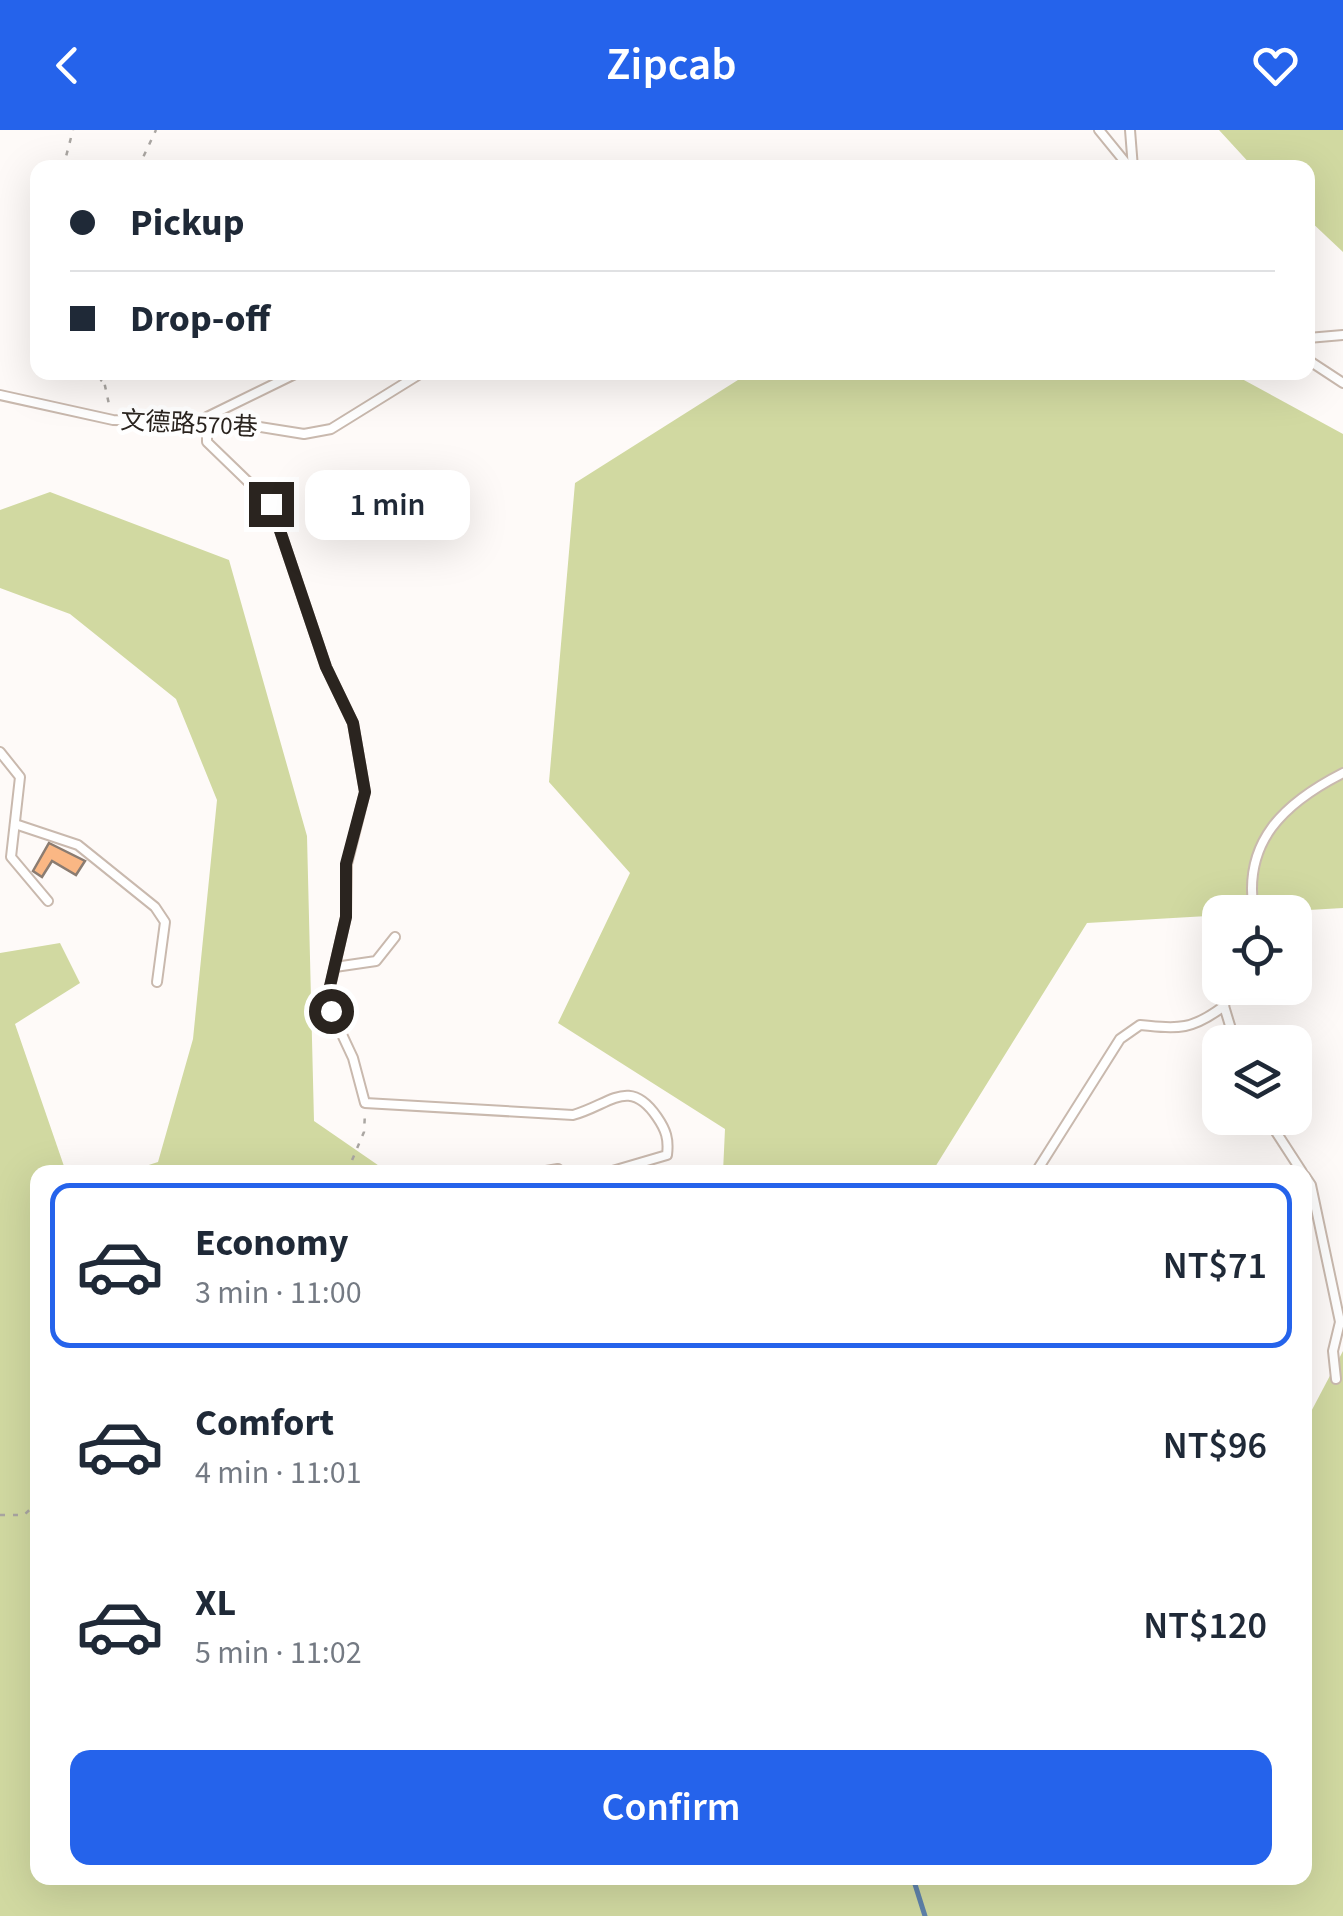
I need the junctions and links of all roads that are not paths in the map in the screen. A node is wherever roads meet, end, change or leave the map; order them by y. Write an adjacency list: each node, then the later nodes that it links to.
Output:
1 (1099, 130): 3 (lane)
2 (1130, 130): 4 (lane)
3 (1125, 160)
4 (1132, 160)
5 (1343, 335): 6 (lane)
6 (1315, 337)
7 (1315, 365): 10 (lane)
8 (282, 380): 12 (lane)
9 (410, 380): 12 (lane, 文德路570巷)
10 (1343, 384)
11 (0, 395): 12 (lane, 文德路570巷)
12 (206, 422): 19 (lane)
13 (0, 752): 15 (lane)
14 (1343, 774): 16 (lane)
15 (15, 824): 17 (lane); 20 (lane)
16 (1251, 895)
17 (48, 901)
18 (394, 936): 19 (lane)
19 (334, 967): 24 (lane)
20 (156, 982)
21 (1224, 1006): 22 (lane); 25 (lane)
22 (1229, 1025)
23 (1278, 1135): 26 (lane)
24 (633, 1165)
25 (1040, 1165)
26 (1298, 1165)
27 (1312, 1190): 28 (lane)
28 (1336, 1379)

